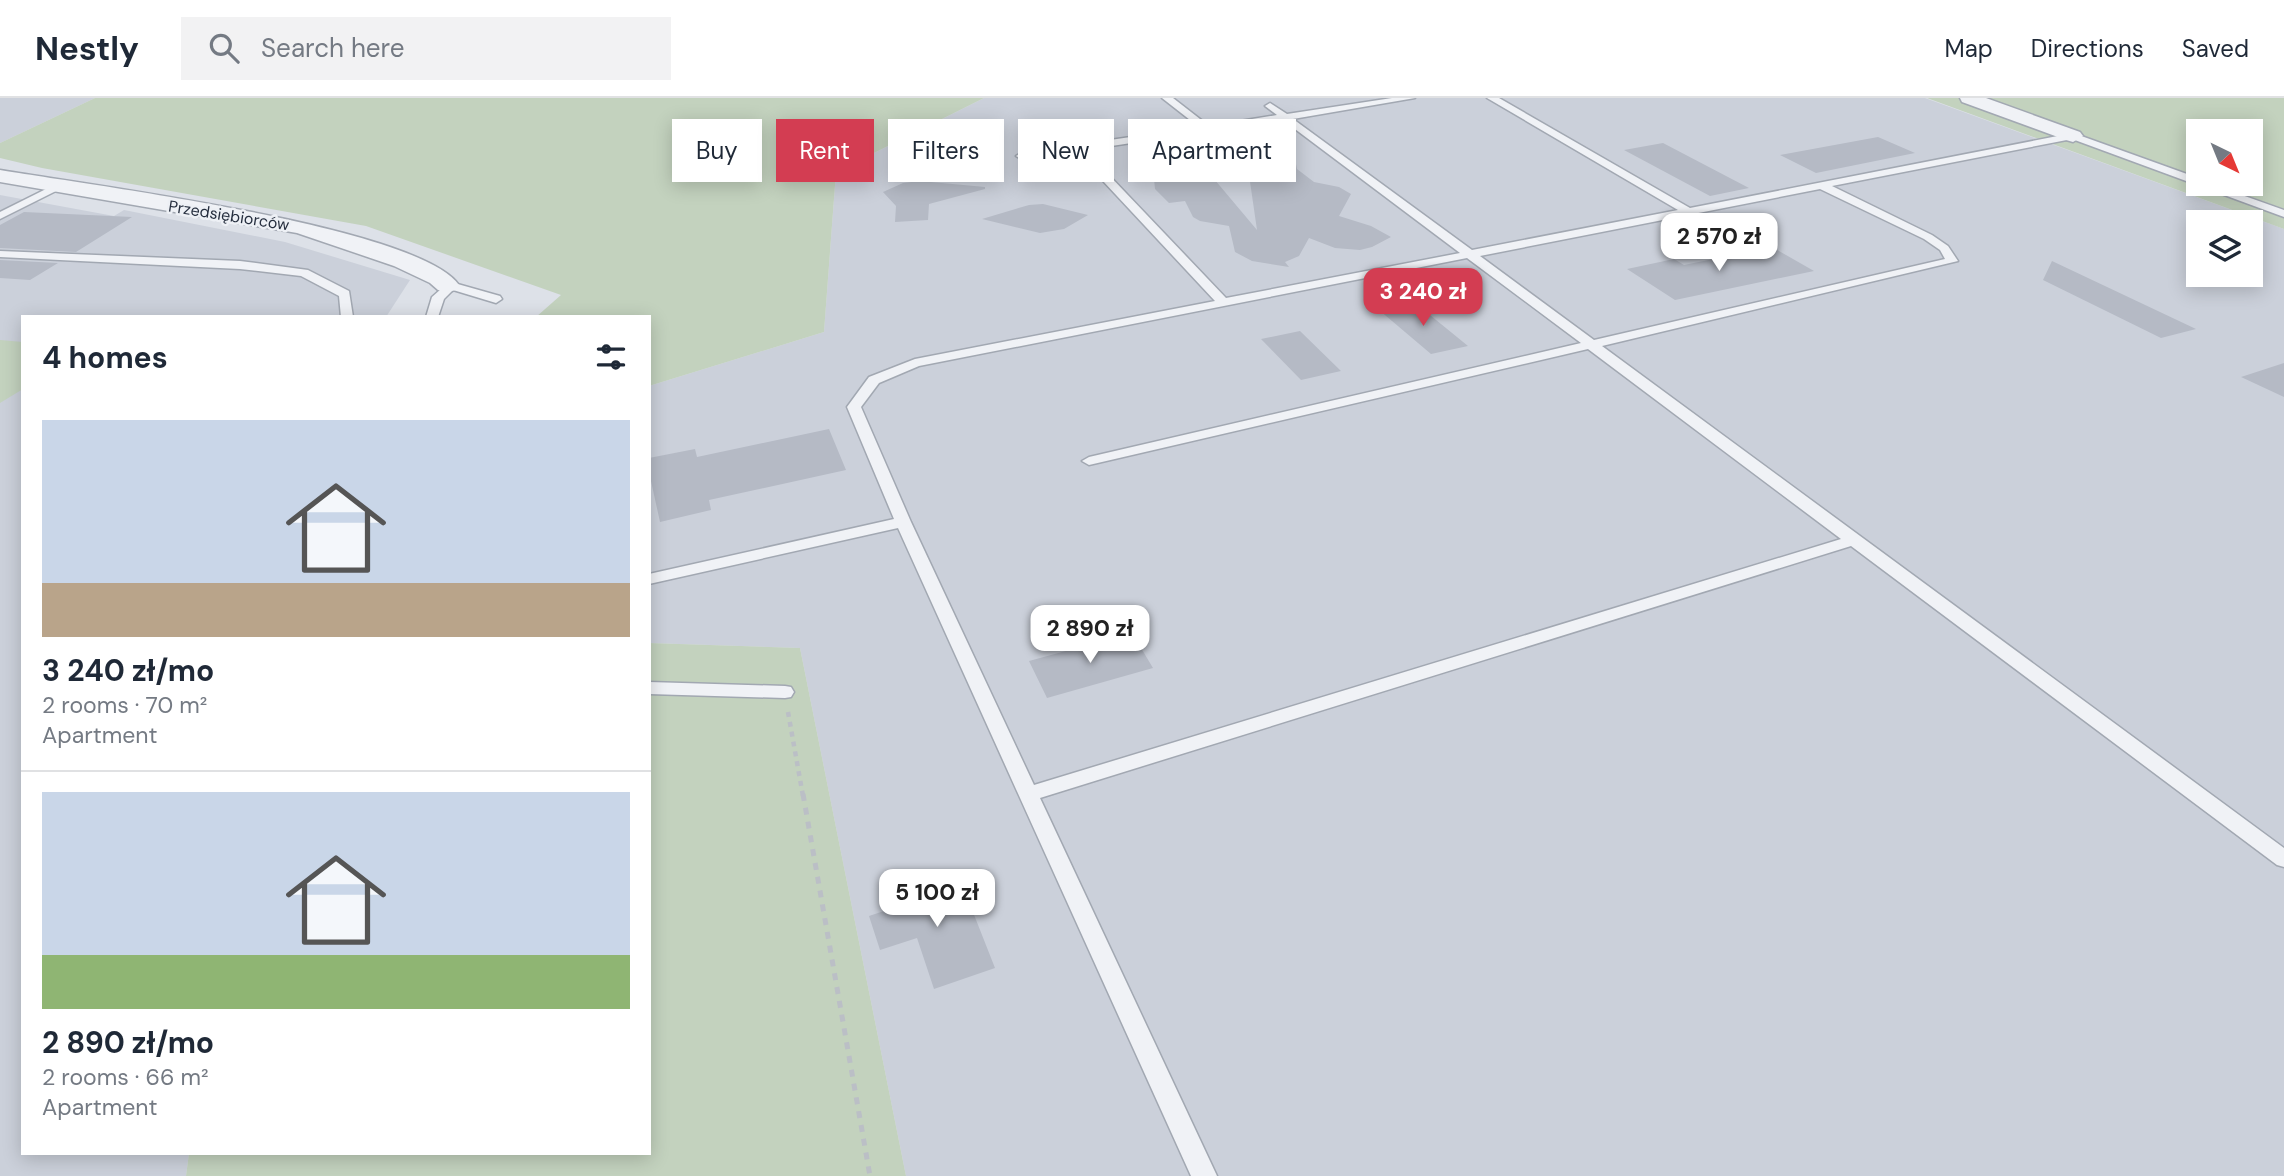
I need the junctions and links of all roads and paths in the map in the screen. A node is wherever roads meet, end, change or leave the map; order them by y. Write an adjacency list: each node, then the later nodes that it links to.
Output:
1 (1167, 98): 7 (lane)
2 (1410, 98): 6 (lane)
3 (1492, 98): 16 (lane)
4 (1969, 98): 9 (street)
5 (1270, 106): 6 (lane)
6 (1285, 118): 8 (lane); 20 (lane)
7 (1193, 119)
8 (1278, 119)
9 (2073, 136): 11 (lane); 13 (lane)
10 (0, 176): 14 (street, Przedsiębiorców)
11 (2186, 178)
12 (1111, 182): 23 (lane)
13 (1822, 185): 16 (lane); 26 (lane)
14 (56, 187): 18 (lane); 21 (street, Przedsiębiorców)
15 (2235, 196): 17 (lane)
16 (1689, 212): 20 (lane)
17 (2284, 214)
18 (0, 216)
19 (0, 254): 24 (lane)
20 (1469, 255): 23 (lane); 26 (lane)
21 (447, 285): 22 (lane); 25 (lane)
22 (496, 299)
23 (1224, 303): 28 (lane)
24 (347, 315)
25 (433, 315)
26 (1590, 345): 27 (lane); 29 (lane)
27 (1089, 461)
28 (903, 522): 30 (lane); 33 (lane)
29 (1854, 540): 33 (lane); 34 (lane)
30 (651, 579)
31 (651, 688): 32 (lane)
32 (785, 692): 35 (path)
33 (1028, 794): 36 (lane)
34 (2284, 859)
35 (870, 1176)
36 (1204, 1176)

